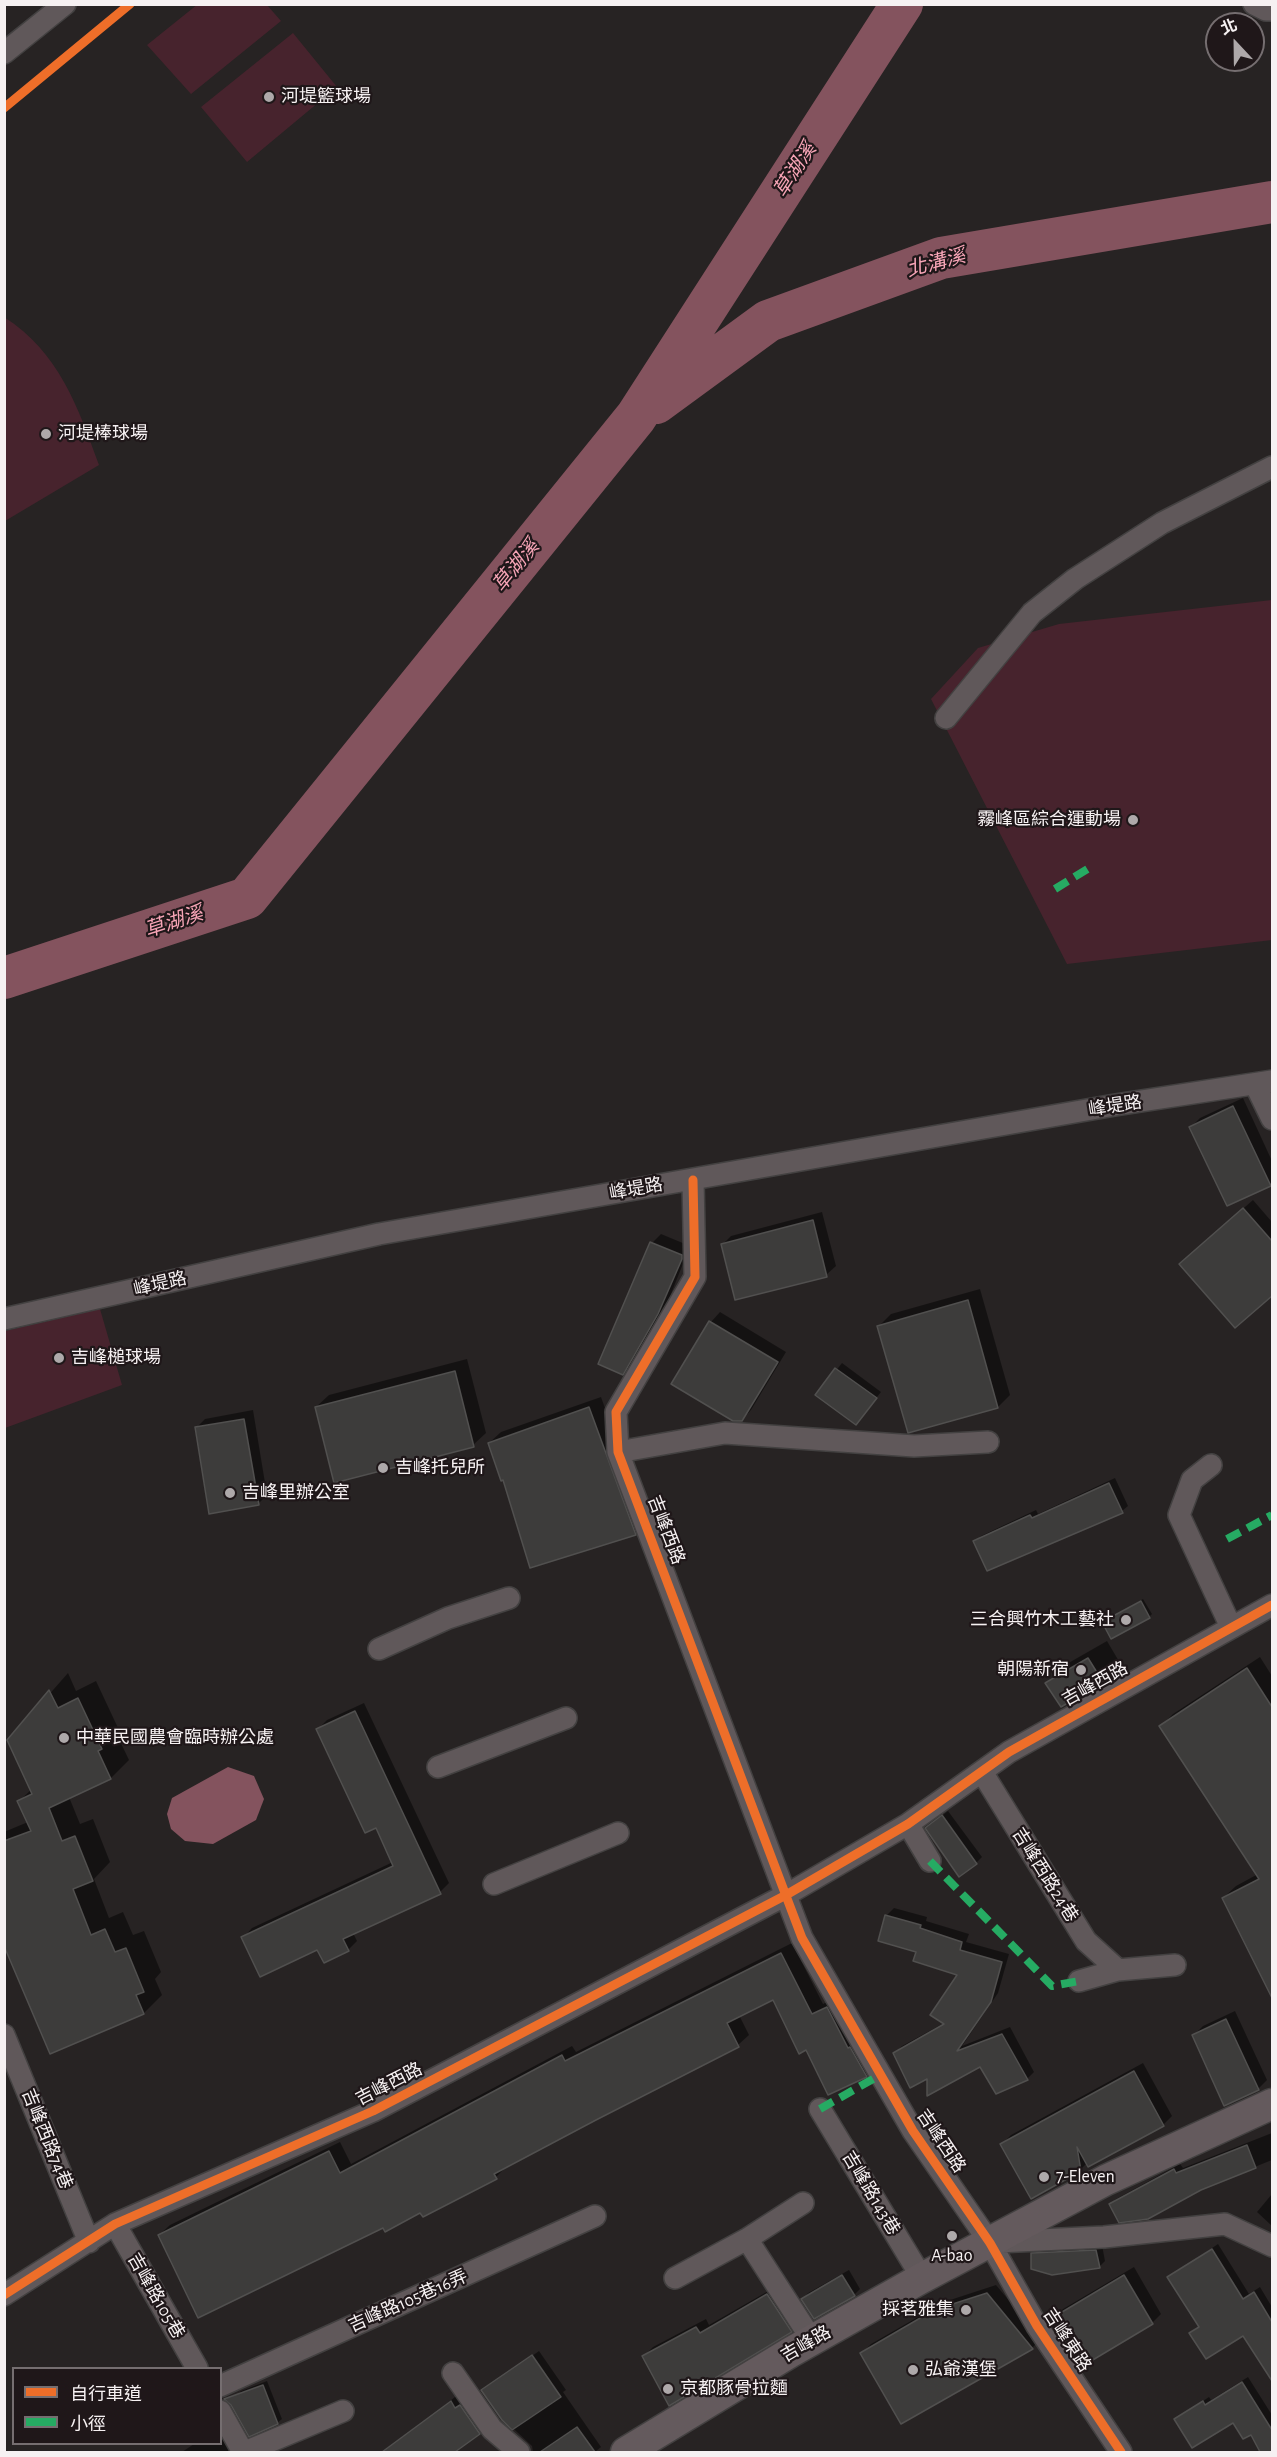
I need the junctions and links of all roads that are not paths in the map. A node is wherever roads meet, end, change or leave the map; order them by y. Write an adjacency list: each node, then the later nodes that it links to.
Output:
1 (65, 4): 4 (street)
2 (1254, 4): 3 (street)
3 (1272, 10)
4 (4, 53)
5 (1272, 467): 6 (street)
6 (946, 717)
7 (1264, 1083): 8 (street); 9 (street, 峰堤路)
8 (1272, 1119)
9 (693, 1180): 10 (street, 峰堤路); 12 (street, 吉峰西路)
10 (4, 1319)
11 (988, 1442): 12 (street)
12 (618, 1452): 25 (street, 吉峰西路)
13 (1211, 1465): 16 (street)
14 (509, 1598): 17 (street)
15 (1272, 1605): 16 (street, 吉峰西路)
16 (1231, 1627): 20 (street, 吉峰西路)
17 (379, 1649)
18 (566, 1718): 19 (street)
19 (438, 1767)
20 (982, 1772): 21 (street, 吉峰西路); 27 (street, 吉峰西路24巷)
21 (908, 1824): 23 (street); 25 (street, 吉峰西路)
22 (618, 1833): 24 (street)
23 (930, 1860)
24 (494, 1884)
25 (786, 1894): 34 (street, 吉峰西路); 37 (street, 吉峰西路)
26 (1175, 1965): 27 (street)
27 (1118, 1970): 28 (street)
28 (1079, 1981)
29 (4, 2035): 36 (street, 吉峰西路74巷)
30 (1272, 2104): 37 (street, 吉峰路)
31 (820, 2109): 40 (street, 吉峰路143巷)
32 (803, 2203): 35 (street)
33 (595, 2216): 45 (street, 吉峰路105巷16弄)
34 (115, 2224): 36 (street, 吉峰西路); 43 (street, 吉峰路105巷)
35 (747, 2239): 39 (street); 42 (street)
36 (89, 2242): 41 (street, 吉峰西路)
37 (990, 2243): 38 (street, 吉峰路); 40 (street, 吉峰路); 51 (street, 吉峰東路)
38 (1272, 2246)
39 (675, 2278)
40 (922, 2278): 42 (street, 吉峰路)
41 (4, 2295)
42 (812, 2340): 50 (street, 吉峰路)
43 (196, 2367)
44 (453, 2373): 49 (street)
45 (222, 2385)
46 (343, 2410): 48 (street)
47 (222, 2414): 48 (street)
48 (244, 2452)
49 (519, 2452)
50 (626, 2452)
51 (1121, 2452)

